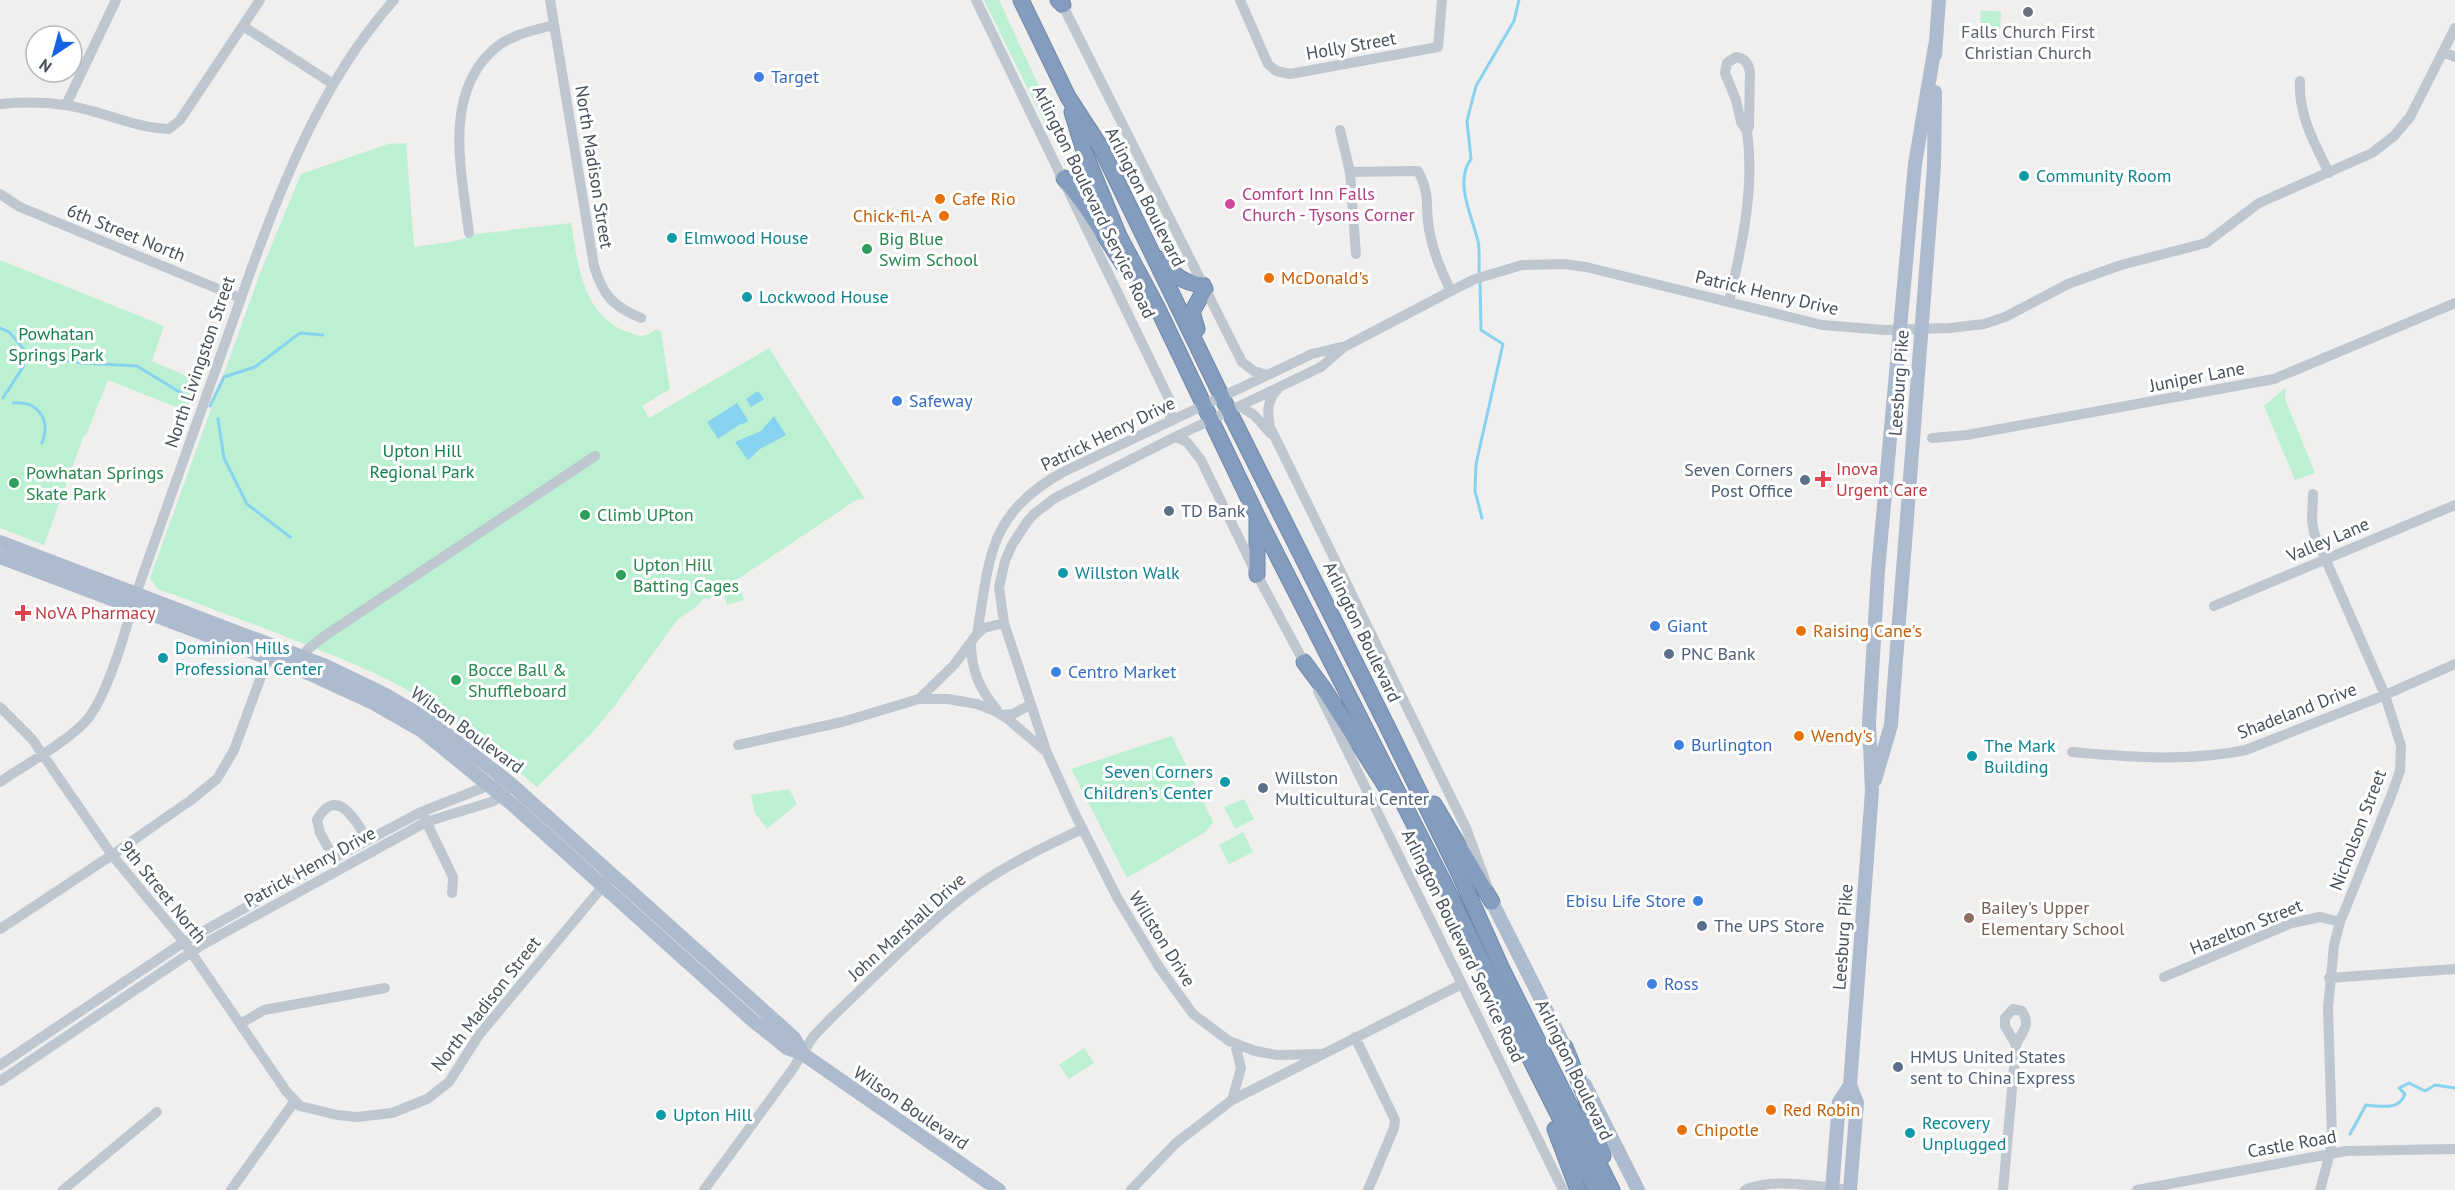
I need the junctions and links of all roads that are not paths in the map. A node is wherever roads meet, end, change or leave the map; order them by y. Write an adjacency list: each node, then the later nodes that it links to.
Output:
1 (260, 0): 12 (street)
2 (394, 0): 18 (street, North Livingston Street)
3 (550, 0): 11 (street, North Madison Street)
4 (976, 0): 26 (street, Arlington Boulevard Service Road)
5 (1021, 0): 19 (highway, Arlington Boulevard)
6 (1240, 0): 7 (street, Holly Street)
7 (1442, 0)
8 (1939, 0): 14 (main road, Leesburg Pike)
9 (111, 2): 21 (street)
10 (1061, 2): 31 (street)
11 (554, 25): 29 (street); 37 (street, North Madison Street)
12 (243, 26): 18 (street); 21 (street)
13 (2455, 28): 15 (street, Patrick Henry Drive)
14 (1935, 46): 38 (main road, Leesburg Pike); 39 (main road, Leesburg Pike)
15 (2444, 52): 16 (street); 25 (street, Patrick Henry Drive)
16 (2455, 57)
17 (2300, 81): 25 (street)
18 (333, 84): 33 (street, North Livingston Street)
19 (1068, 97): 28 (highway, Arlington Boulevard); 36 (highway, Arlington Boulevard)
20 (0, 104): 21 (street)
21 (66, 105)
22 (1341, 130): 24 (street)
23 (1747, 130): 23 (street); 34 (street)
24 (1350, 172): 30 (street); 32 (street)
25 (2329, 173): 38 (street, Patrick Henry Drive)
26 (1064, 178): 36 (highway); 47 (street, Arlington Boulevard Service Road)
27 (0, 194): 33 (street, 6th Street North)
28 (1142, 231): 31 (highway); 41 (highway, Arlington Boulevard)
29 (469, 233)
30 (1356, 254)
31 (1204, 287): 41 (highway); 42 (street)
32 (1451, 291): 34 (street, Patrick Henry Drive); 40 (street, Patrick Henry Drive)
33 (240, 298): 60 (street, North Livingston Street)
34 (1730, 302): 39 (street, Patrick Henry Drive)
35 (2455, 303): 50 (street, Juniper Lane)
36 (1156, 307): 45 (highway, Arlington Boulevard)
37 (641, 318)
38 (1921, 329): 39 (street, Patrick Henry Drive); 81 (main road, Leesburg Pike)
39 (1900, 330): 81 (main road, Leesburg Pike)
40 (1344, 347): 42 (street, Patrick Henry Drive); 43 (street, Patrick Henry Drive)
41 (1207, 366): 44 (highway, Arlington Boulevard)
42 (1267, 375): 44 (street, Patrick Henry Drive)
43 (1280, 387): 46 (street, Patrick Henry Drive); 51 (street)
44 (1222, 397): 45 (street, Patrick Henry Drive); 46 (highway, Arlington Boulevard)
45 (1204, 406): 47 (street, Patrick Henry Drive); 48 (highway, Arlington Boulevard)
46 (1235, 409): 48 (street, Patrick Henry Drive); 51 (street); 73 (highway, Arlington Boulevard)
47 (1170, 421): 63 (street, Patrick Henry Drive)
48 (1211, 421): 49 (street, Patrick Henry Drive); 55 (highway, Arlington Boulevard)
49 (1175, 437): 59 (street, Arlington Boulevard Service Road); 62 (street, Patrick Henry Drive)
50 (1932, 438)
51 (1280, 448): 92 (street)
52 (595, 456): 65 (street)
53 (2313, 494): 58 (street, Nicholson Street)
54 (2455, 505): 58 (street, Valley Lane)
55 (1256, 514): 59 (highway); 89 (highway, Arlington Boulevard)
56 (0, 542): 60 (main road, Wilson Boulevard)
57 (0, 557): 60 (main road, Wilson Boulevard)
58 (2325, 561): 61 (street, Valley Lane); 68 (street, Nicholson Street)
59 (1257, 575): 66 (street, Arlington Boulevard Service Road)
60 (134, 600): 64 (main road, Wilson Boulevard); 77 (street, North Livingston Street)
61 (2214, 606)
62 (1004, 623): 63 (street); 70 (street, Patrick Henry Drive)
63 (974, 638): 69 (street, Patrick Henry Drive); 72 (street, Patrick Henry Drive)
64 (270, 652): 65 (main road, Wilson Boulevard); 80 (main road, Wilson Boulevard); 87 (street)
65 (302, 657): 79 (main road, Wilson Boulevard)
66 (1304, 662): 89 (highway); 101 (street, Arlington Boulevard Service Road)
67 (2455, 664): 68 (street, Shadeland Drive)
68 (2385, 695): 75 (street, Shadeland Drive); 93 (street, Nicholson Street)
69 (919, 699): 72 (street, Patrick Henry Drive); 74 (street, Patrick Henry Drive)
70 (1030, 705): 72 (street); 76 (street, Patrick Henry Drive)
71 (0, 707): 77 (street, 9th Street North)
72 (1002, 715): 76 (street, Patrick Henry Drive)
73 (1387, 726): 92 (highway); 128 (highway, Arlington Boulevard)
74 (738, 745)
75 (2072, 752)
76 (1047, 753): 85 (street, Willston Drive)
77 (42, 754): 78 (street, North Livingston Street); 87 (street, 9th Street North)
78 (0, 782)
79 (512, 784): 80 (street, Patrick Henry Drive); 82 (street); 90 (main road, Wilson Boulevard)
80 (490, 785): 82 (main road, Wilson Boulevard); 83 (street, Patrick Henry Drive)
81 (1872, 791): 112 (main road, Leesburg Pike)
82 (503, 796): 84 (street, Patrick Henry Drive); 90 (main road, Wilson Boulevard)
83 (421, 812): 84 (street); 86 (street, Patrick Henry Drive)
84 (426, 822): 91 (street); 96 (street, Patrick Henry Drive)
85 (1082, 829): 105 (street, Willston Drive); 108 (street, John Marshall Drive)
86 (368, 840): 88 (street, Patrick Henry Drive); 88 (street, Patrick Henry Drive)
87 (112, 855): 94 (street); 95 (street, 9th Street North)
88 (334, 858): 95 (street, Patrick Henry Drive)
89 (1442, 879): 98 (highway, Arlington Boulevard)
90 (607, 880): 108 (main road, Wilson Boulevard); 114 (street, North Madison Street)
91 (452, 893)
92 (1492, 902): 107 (main road)
93 (2340, 922): 99 (street, Hazelton Street); 100 (street, Nicholson Street)
94 (0, 929)
95 (184, 942): 96 (street, 9th Street North); 110 (street, Patrick Henry Drive)
96 (190, 952): 103 (street, 9th Street North); 111 (street, Patrick Henry Drive)
97 (2455, 969): 100 (street)
98 (1488, 975): 126 (highway); 127 (highway, Arlington Boulevard)
99 (2164, 977)
100 (2330, 978): 117 (street, Nicholson Street)
101 (1462, 984): 104 (street); 125 (street, Arlington Boulevard Service Road)
102 (385, 988): 103 (street)
103 (240, 1024): 114 (street, 9th Street North)
104 (1355, 1037): 109 (street); 124 (street)
105 (1235, 1044): 109 (street, Willston Drive); 113 (street)
106 (2016, 1045): 132 (street)
107 (1565, 1047): 128 (highway); 129 (main road)
108 (803, 1054): 121 (street, John Marshall Drive); 122 (main road, Wilson Boulevard)
109 (1321, 1054): 113 (street)
110 (0, 1065)
111 (0, 1081)
112 (1850, 1085): 118 (main road, Leesburg Pike); 131 (main road, Leesburg Pike)
113 (1232, 1100): 123 (street)
114 (294, 1102): 120 (street)
115 (158, 1112): 119 (street)
116 (2455, 1149): 117 (street, Castle Road)
117 (2330, 1153): 133 (street, Castle Road); 134 (street, Nicholson Street)
118 (1832, 1189): 130 (street); 131 (street)
119 (63, 1190)
120 (231, 1190)
121 (704, 1190)
122 (999, 1190)
123 (1131, 1190)
124 (1368, 1190)
125 (1563, 1190)
126 (1578, 1190)
127 (1596, 1190)
128 (1612, 1190)
129 (1638, 1190)
130 (1745, 1190)
131 (1850, 1190)
132 (2002, 1190)
133 (2137, 1190)
134 (2320, 1190)

